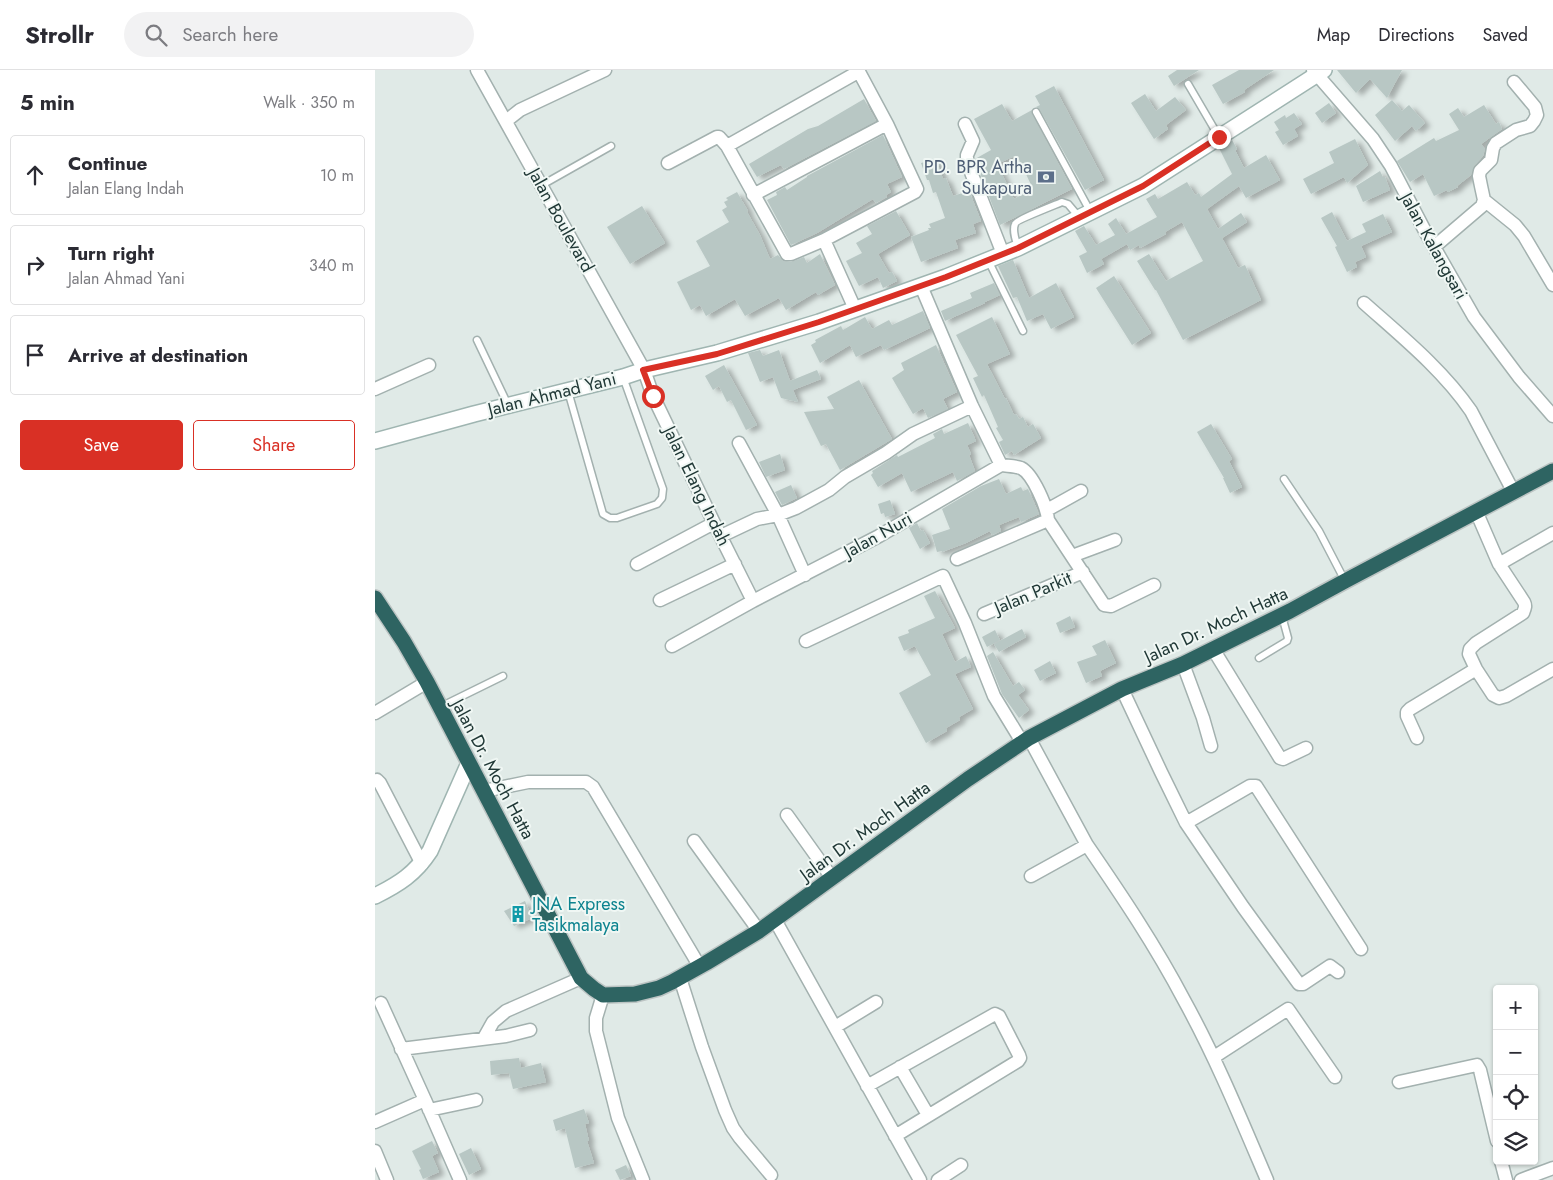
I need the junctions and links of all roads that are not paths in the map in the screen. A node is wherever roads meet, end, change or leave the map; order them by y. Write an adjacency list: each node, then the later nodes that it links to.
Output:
1 (477, 70): 8 (street, Jalan Boulevard)
2 (605, 70): 8 (street)
3 (858, 71): 9 (street); 13 (street)
4 (1318, 72): 11 (street, Jalan Ahmad Yani); 20 (street, Jalan Kalangsari)
5 (1513, 82): 17 (street)
6 (1188, 84): 11 (lane)
7 (1036, 112): 18 (lane)
8 (506, 121): 15 (street, Jalan Boulevard)
9 (887, 124): 16 (street); 19 (street)
10 (965, 124): 22 (street)
11 (1219, 137): 18 (street, Jalan Ahmad Yani)
12 (611, 146): 15 (lane)
13 (727, 146): 14 (street); 16 (street)
14 (668, 163)
15 (542, 185): 31 (street, Jalan Boulevard)
16 (753, 196): 19 (street)
17 (1484, 200): 20 (street); 24 (street)
18 (1085, 215): 21 (street, Jalan Ahmad Yani); 21 (lane)
19 (824, 240): 27 (street)
20 (1434, 247): 37 (street, Jalan Kalangsari)
21 (1018, 248): 22 (street, Jalan Ahmad Yani)
22 (1003, 254): 23 (street, Jalan Ahmad Yani)
23 (988, 260): 25 (street, Jalan Ahmad Yani); 28 (lane)
24 (1553, 285)
25 (921, 286): 27 (street, Jalan Ahmad Yani); 36 (street)
26 (1364, 303): 44 (street)
27 (855, 309): 31 (street, Jalan Ahmad Yani)
28 (1023, 331)
29 (477, 340): 35 (lane)
30 (429, 365): 33 (street)
31 (643, 370): 32 (street, Jalan Ahmad Yani); 48 (street, Jalan Elang Indah)
32 (623, 377): 34 (street, Jalan Ahmad Yani); 34 (lane)
33 (375, 389)
34 (568, 390): 35 (street, Jalan Ahmad Yani)
35 (508, 405): 38 (street, Jalan Ahmad Yani)
36 (972, 406): 40 (street); 46 (street)
37 (1553, 416)
38 (375, 441)
39 (739, 443): 46 (street)
40 (1001, 465): 47 (street); 58 (street, Jalan Nuri)
41 (1553, 471): 44 (highway, Jalan Dr. Moch Hatta)
42 (1284, 479): 59 (lane)
43 (1081, 491): 47 (street)
44 (1513, 492): 45 (highway, Jalan Dr. Moch Hatta)
45 (1476, 511): 56 (street); 59 (highway, Jalan Dr. Moch Hatta)
46 (778, 515): 50 (street); 58 (street)
47 (1048, 515): 52 (street); 53 (street)
48 (714, 523): 50 (street, Jalan Elang Indah); 54 (street)
49 (1553, 533): 56 (street)
50 (721, 536): 55 (street, Jalan Elang Indah)
51 (1115, 540): 52 (street)
52 (1072, 556): 57 (street)
53 (957, 559)
54 (637, 564)
55 (735, 564): 62 (street); 63 (street, Jalan Elang Indah)
56 (1499, 564): 71 (street)
57 (1083, 572): 60 (street); 64 (street, Jalan Parkit)
58 (805, 575): 63 (street, Jalan Nuri)
59 (1345, 581): 65 (highway, Jalan Dr. Moch Hatta)
60 (1154, 585)
61 (375, 598): 74 (highway, Jalan Dr. Moch Hatta)
62 (660, 600)
63 (753, 602): 67 (street, Jalan Nuri)
64 (984, 614)
65 (1282, 615): 68 (highway, Jalan Dr. Moch Hatta); 69 (lane)
66 (806, 642): 79 (street)
67 (672, 646)
68 (1213, 649): 70 (highway, Jalan Dr. Moch Hatta); 81 (street)
69 (1259, 658)
70 (1183, 664): 75 (highway, Jalan Dr. Moch Hatta); 80 (street)
71 (1476, 669): 72 (street); 78 (street)
72 (1553, 669)
73 (503, 676): 76 (lane)
74 (427, 682): 76 (highway, Jalan Dr. Moch Hatta); 77 (street)
75 (1122, 689): 79 (highway, Jalan Dr. Moch Hatta); 86 (street)
76 (439, 707): 82 (highway, Jalan Dr. Moch Hatta)
77 (375, 713)
78 (1417, 738)
79 (1025, 740): 88 (street); 91 (highway, Jalan Dr. Moch Hatta)
80 (1211, 746)
81 (1306, 748)
82 (469, 763): 84 (highway, Jalan Dr. Moch Hatta); 89 (street)
83 (375, 781): 89 (street)
84 (484, 791): 96 (street); 98 (highway, Jalan Dr. Moch Hatta)
85 (787, 815): 91 (street)
86 (1187, 823): 95 (street); 97 (street)
87 (694, 841): 94 (street)
88 (1087, 845): 90 (street); 107 (street)
89 (422, 864): 92 (street)
90 (1031, 876)
91 (832, 878): 93 (highway, Jalan Dr. Moch Hatta)
92 (375, 896)
93 (775, 920): 94 (highway, Jalan Dr. Moch Hatta); 103 (street)
94 (759, 931): 96 (highway, Jalan Dr. Moch Hatta)
95 (1361, 949)
96 (700, 967): 99 (highway, Jalan Dr. Moch Hatta)
97 (1338, 972)
98 (581, 978): 100 (highway, Jalan Dr. Moch Hatta); 105 (street)
99 (681, 978): 100 (highway, Jalan Dr. Moch Hatta); 122 (street)
100 (603, 995): 125 (street)
101 (876, 1002): 103 (street)
102 (381, 1003): 106 (street)
103 (835, 1027): 111 (street)
104 (530, 1030): 105 (street)
105 (484, 1038): 106 (street)
106 (401, 1049): 113 (street)
107 (1214, 1057): 109 (street); 128 (street)
108 (900, 1067): 111 (street); 114 (street); 114 (street)
109 (1335, 1078)
110 (1399, 1082): 116 (street)
111 (867, 1086): 117 (street)
112 (476, 1100): 113 (street)
113 (427, 1105): 115 (street); 124 (street)
114 (928, 1115): 117 (street)
115 (375, 1122)
116 (1493, 1124)
117 (895, 1136): 126 (street)
118 (375, 1151): 123 (street)
119 (961, 1165): 127 (street)
120 (1502, 1165): 129 (street)
121 (1553, 1168): 130 (street)
122 (771, 1175)
123 (387, 1180)
124 (460, 1180)
125 (643, 1180)
126 (920, 1180)
127 (938, 1180)
128 (1267, 1180)
129 (1506, 1180)
130 (1521, 1180)

